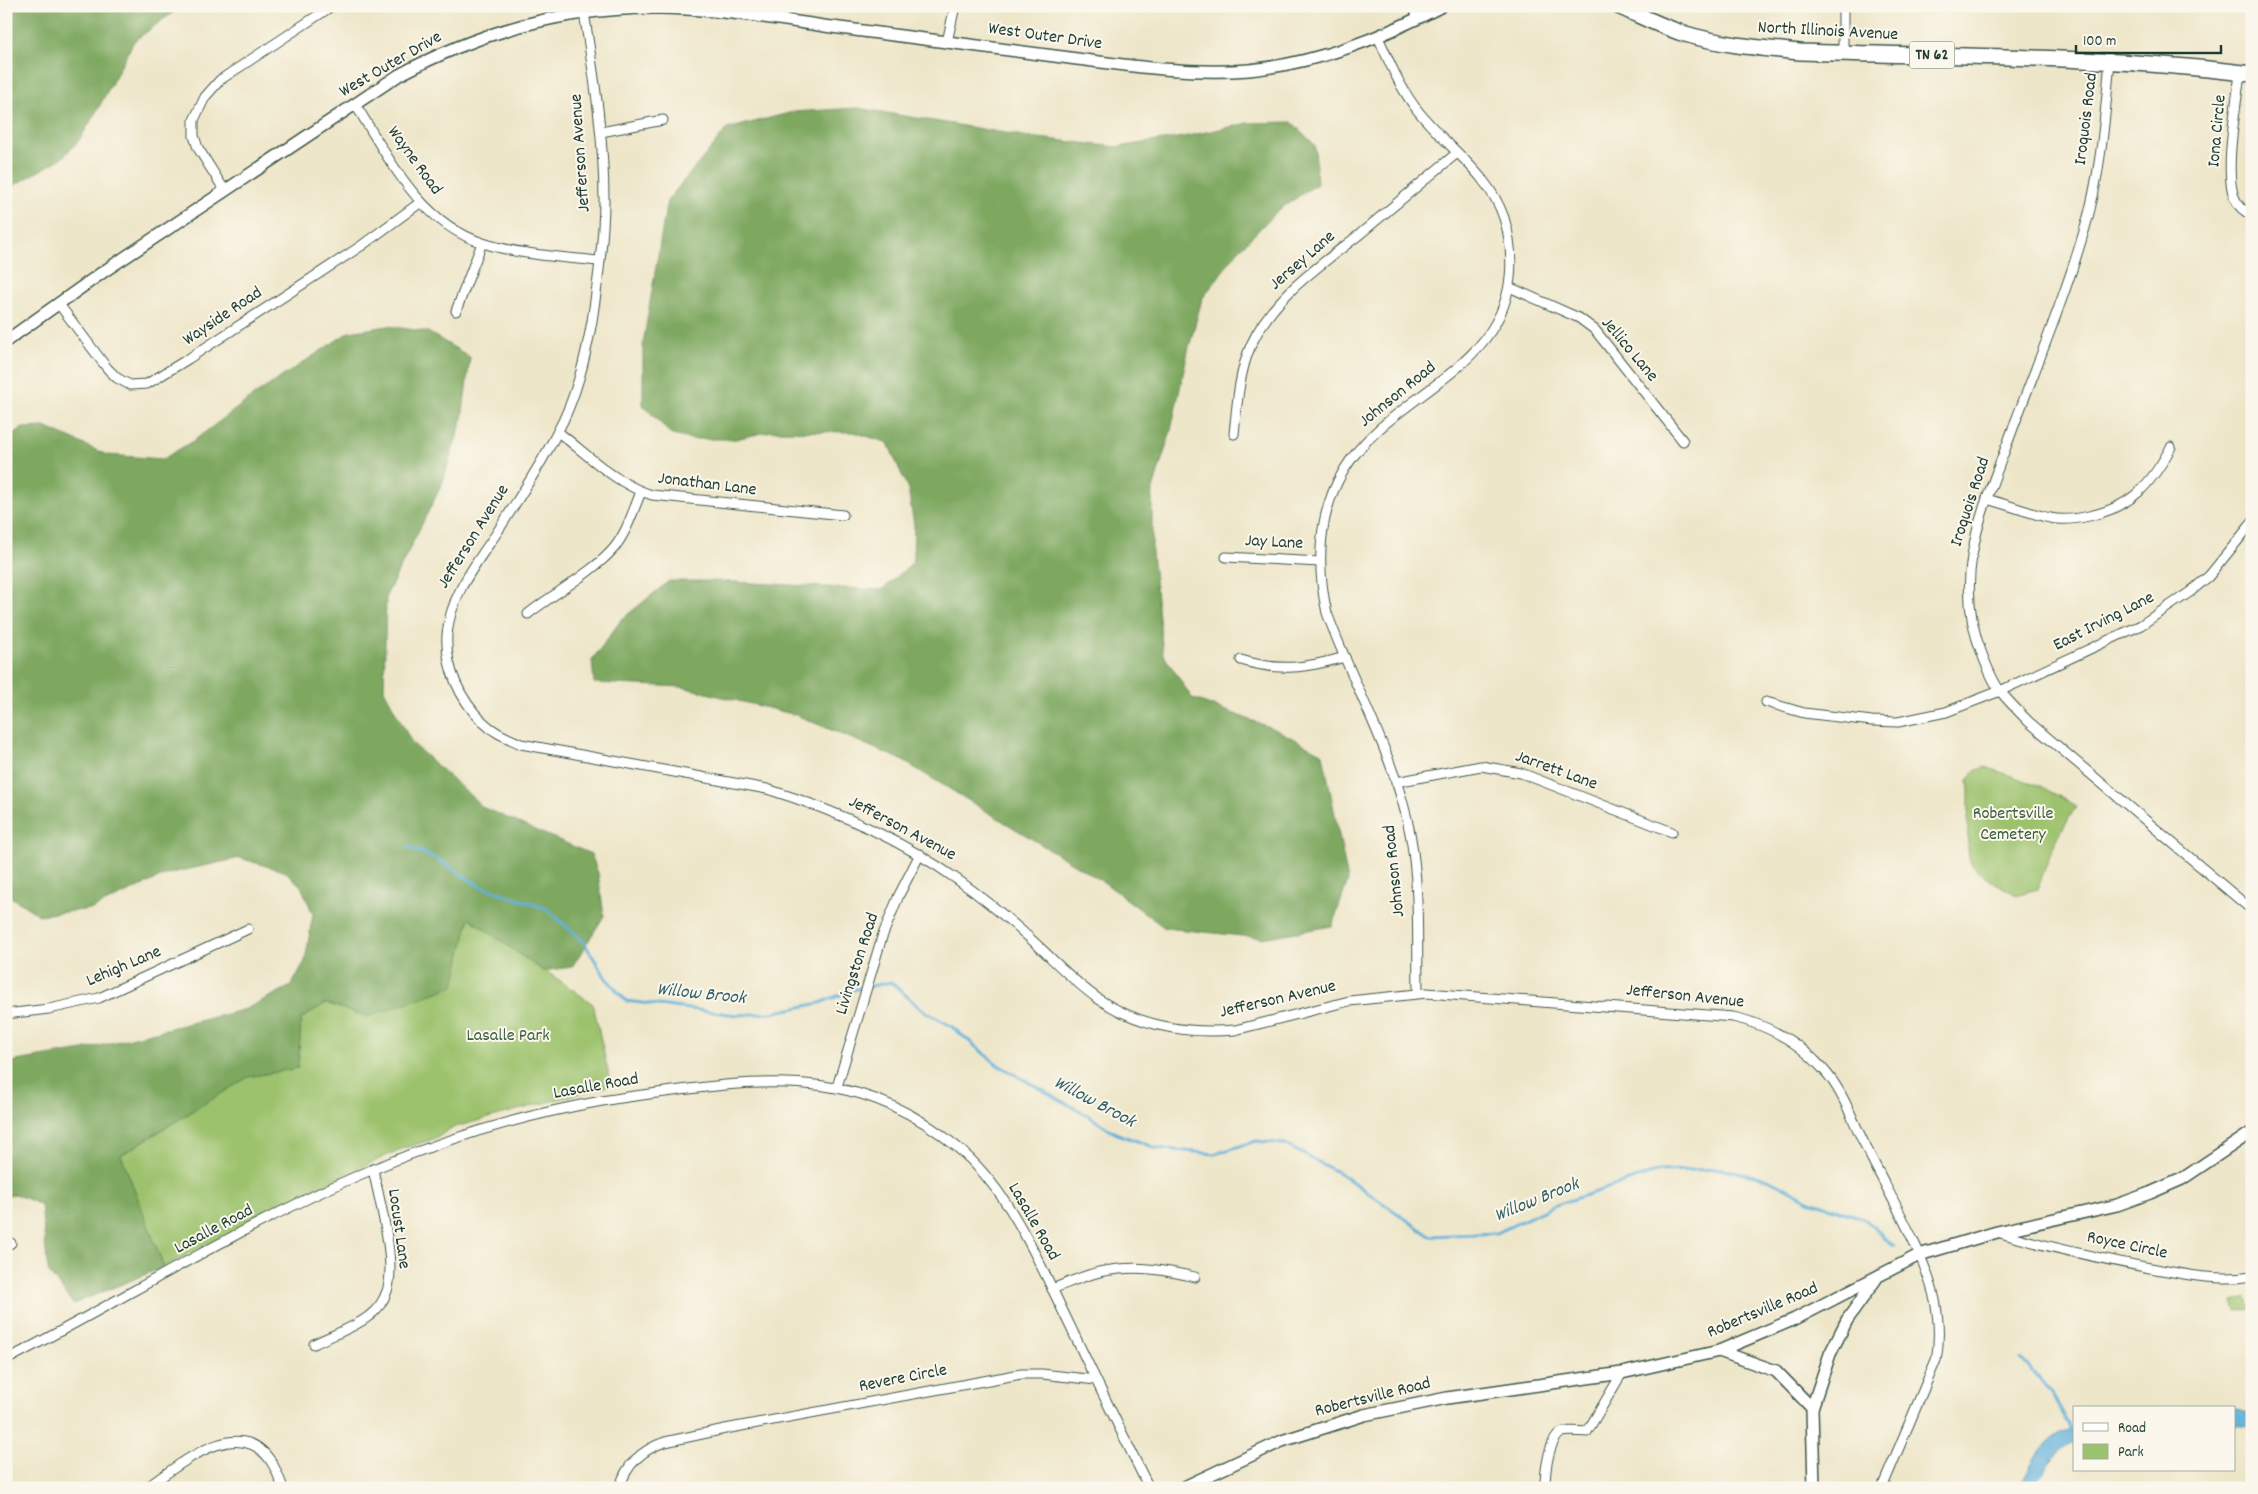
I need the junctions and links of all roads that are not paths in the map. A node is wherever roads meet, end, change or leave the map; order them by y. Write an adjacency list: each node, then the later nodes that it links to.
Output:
1 (332, 6): 18 (street)
2 (955, 6): 10 (street)
3 (1412, 6): 8 (street)
4 (1442, 6): 8 (street, West Outer Drive)
5 (1618, 6): 11 (highway, North Illinois Avenue / TN 62)
6 (1844, 6): 11 (street)
7 (584, 9): 10 (street, West Outer Drive); 14 (street, West Outer Drive); 16 (street, Jefferson Avenue)
8 (1419, 18): 9 (street, West Outer Drive)
9 (1378, 37): 10 (street, West Outer Drive); 17 (street, Johnson Road)
10 (947, 42)
11 (1843, 54): 12 (highway, North Illinois Avenue / TN 62)
12 (2110, 60): 13 (highway, North Illinois Avenue / TN 62); 32 (street, Iroquois Road)
13 (2246, 73): 20 (street, Iona Circle)
14 (355, 104): 18 (street, West Outer Drive); 19 (street, Wayne Road)
15 (662, 120): 16 (street)
16 (601, 132): 22 (street, Jefferson Avenue)
17 (1457, 153): 23 (street, Johnson Road); 28 (street, Jersey Lane)
18 (225, 191): 24 (street, West Outer Drive)
19 (421, 202): 21 (street, Wayne Road); 24 (street, Wayside Road)
20 (2252, 215)
21 (482, 243): 22 (street, Wayne Road); 25 (street)
22 (600, 261): 27 (street, Jefferson Avenue)
23 (1509, 287): 29 (street, Jellico Lane); 36 (street, Johnson Road)
24 (58, 303): 26 (street, West Outer Drive)
25 (456, 311)
26 (6, 341)
27 (558, 432): 31 (street, Jonathan Lane); 44 (street, Jefferson Avenue)
28 (1234, 434)
29 (1683, 441)
30 (2171, 447): 32 (street)
31 (641, 492): 33 (street, Jonathan Lane); 37 (street)
32 (1987, 499): 40 (street, Iroquois Road)
33 (843, 515)
34 (2252, 523): 40 (street, East Irving Lane)
35 (1226, 557): 36 (street, Jay Lane)
36 (1320, 562): 38 (street, Johnson Road)
37 (528, 614)
38 (1345, 657): 39 (street); 42 (street, Johnson Road)
39 (1240, 660)
40 (2000, 690): 41 (street, East Irving Lane); 45 (street, Iroquois Road)
41 (1766, 702)
42 (1396, 782): 43 (street, Jarrett Lane); 47 (street, Johnson Road)
43 (1672, 832)
44 (920, 854): 47 (street, Jefferson Avenue); 49 (street, Livingston Road)
45 (2252, 910)
46 (248, 928): 48 (street, Lehigh Lane)
47 (1418, 993): 53 (street, Jefferson Avenue)
48 (6, 1014)
49 (837, 1087): 51 (street, Lasalle Road); 57 (street, Lasalle Road)
50 (2252, 1132): 52 (street, Robertsville Road)
51 (373, 1170): 58 (street, Locust Lane); 60 (street, Lasalle Road)
52 (1997, 1232): 53 (street, Robertsville Road); 54 (street, Royce Circle)
53 (1920, 1255): 56 (street, Robertsville Road); 71 (street, Jefferson Avenue)
54 (2252, 1276)
55 (1195, 1277): 57 (street)
56 (1877, 1278): 59 (street, Robertsville Road); 63 (street)
57 (1052, 1288): 62 (street, Lasalle Road)
58 (314, 1344)
59 (1719, 1351): 61 (street, Robertsville Road); 63 (street)
60 (6, 1360)
61 (1622, 1373): 68 (street, Robertsville Road); 69 (street)
62 (1096, 1380): 66 (street, Revere Circle); 67 (street)
63 (1812, 1408): 70 (street)
64 (146, 1488): 65 (street)
65 (283, 1488)
66 (620, 1488)
67 (1149, 1488)
68 (1182, 1488)
69 (1545, 1488)
70 (1814, 1488)
71 (1882, 1488)

